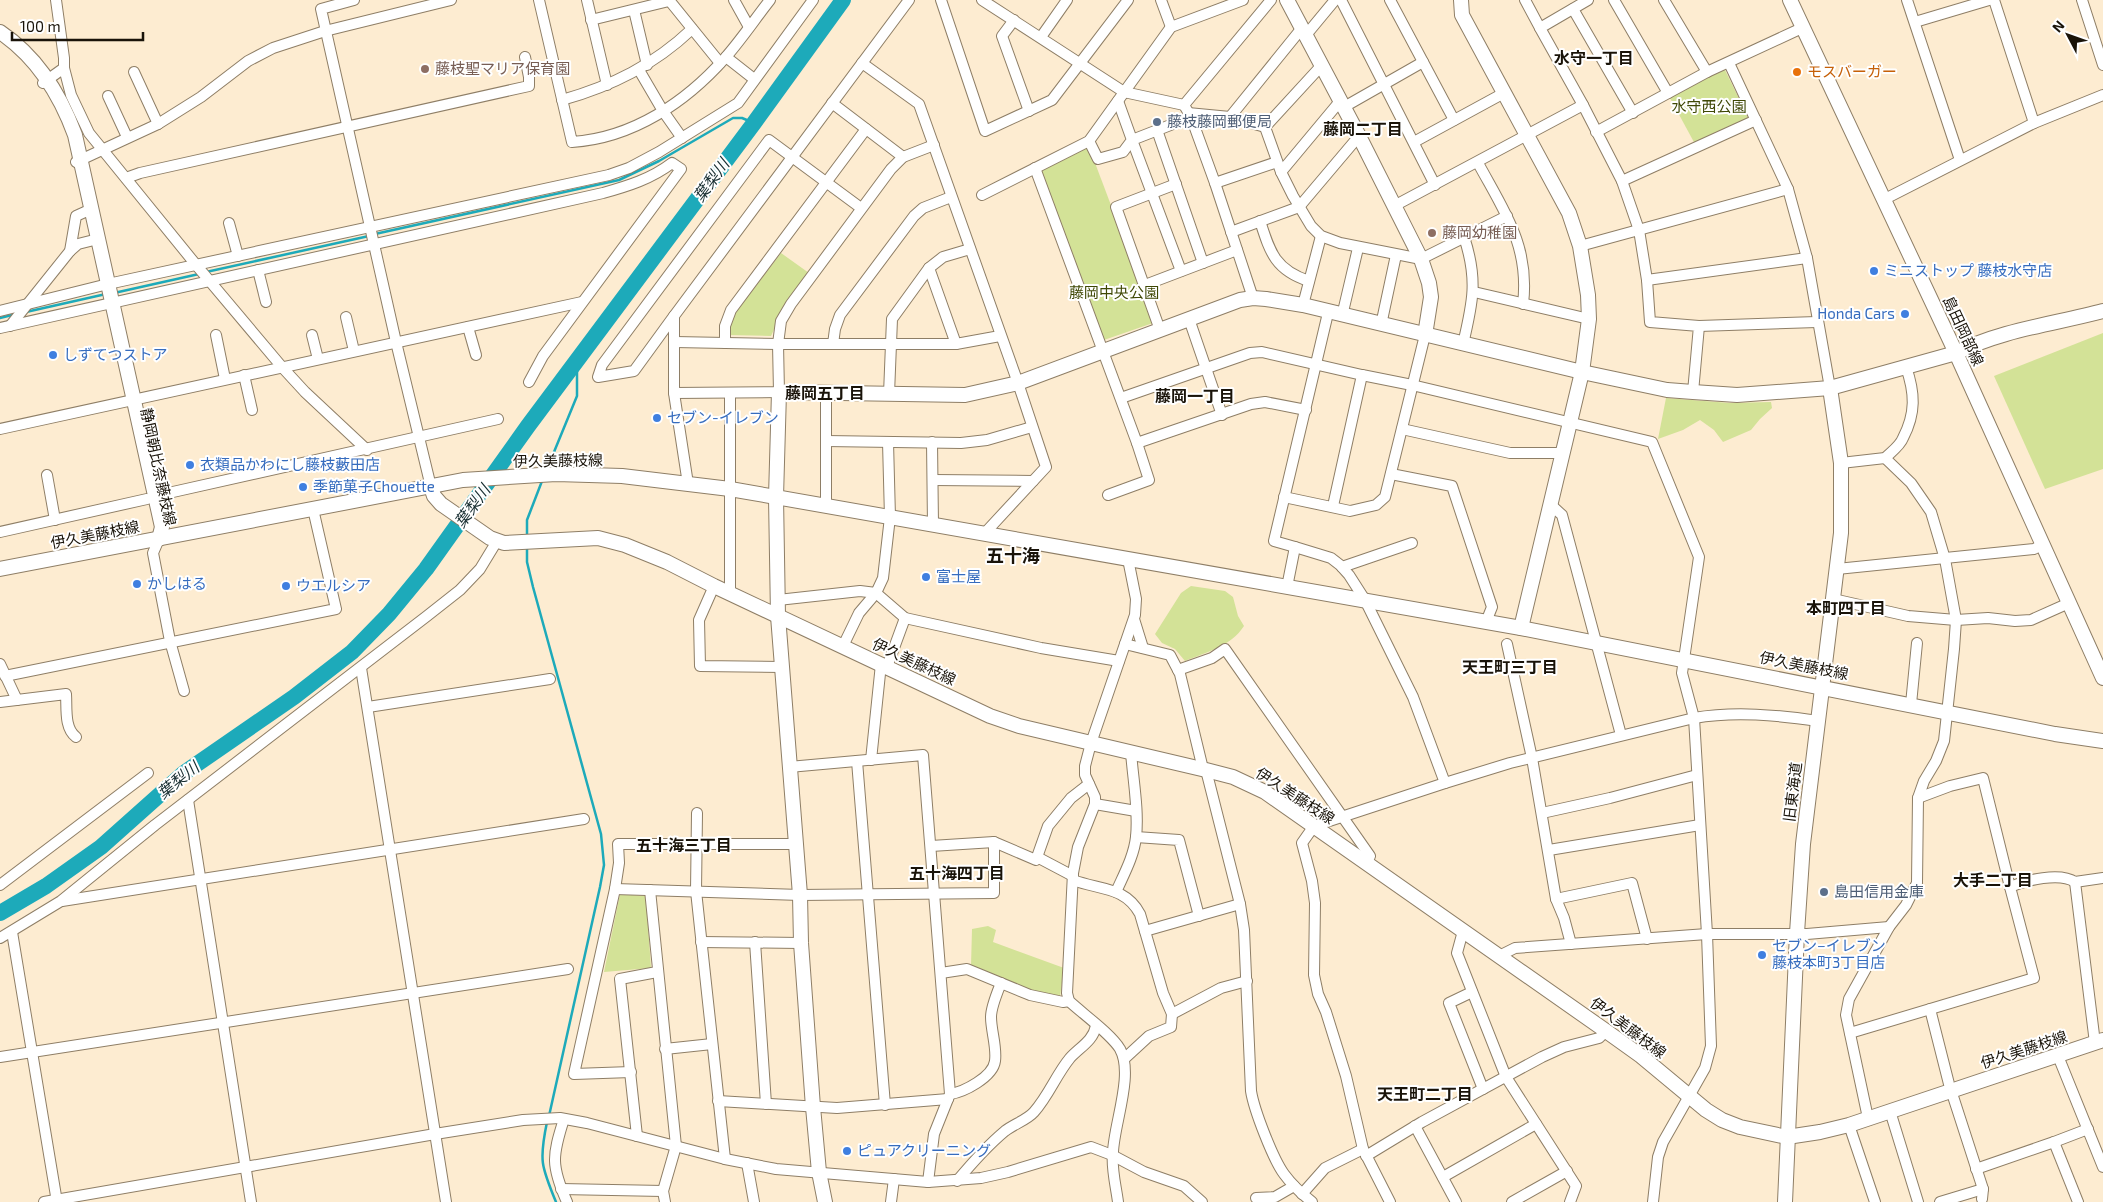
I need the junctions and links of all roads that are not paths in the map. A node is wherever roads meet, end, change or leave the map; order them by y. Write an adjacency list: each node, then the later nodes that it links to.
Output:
1 (56, 0): 56 (street)
2 (354, 0): 43 (street)
3 (451, 0): 43 (street)
4 (539, 0): 69 (street)
5 (587, 0): 35 (street)
6 (669, 0): 34 (street); 42 (street)
7 (734, 0): 38 (street)
8 (770, 0): 38 (street)
9 (813, 0): 60 (street)
10 (909, 0): 51 (street)
11 (941, 0): 74 (street)
12 (982, 0): 36 (street)
13 (1067, 0): 46 (street)
14 (1128, 0): 52 (street)
15 (1161, 0): 39 (street)
16 (1243, 0): 32 (street)
17 (1271, 0): 75 (street)
18 (1287, 0): 45 (main road)
19 (1335, 0): 45 (street)
20 (1341, 0): 62 (street)
21 (1390, 0): 50 (street)
22 (1461, 0): 64 (main road)
23 (1525, 0): 40 (street)
24 (1588, 0): 33 (street)
25 (1614, 0): 65 (street)
26 (1664, 0): 59 (street)
27 (1790, 0): 41 (main road, 島田岡部線)
28 (1907, 0): 37 (street)
29 (1989, 0): 37 (street)
30 (1994, 0): 80 (street)
31 (2082, 0): 55 (street)
32 (1217, 4): 39 (street)
33 (1573, 9): 40 (street); 76 (street)
34 (634, 10): 35 (street); 57 (street)
35 (591, 20): 63 (street)
36 (1014, 20): 46 (street); 74 (street)
37 (1915, 22): 98 (street)
38 (749, 27): 49 (street)
39 (1170, 27): 67 (street)
40 (1540, 28): 72 (street)
41 (1802, 28): 53 (street); 114 (main road, 島田岡部線)
42 (692, 29): 49 (street); 57 (street)
43 (325, 30): 81 (street); 82 (street)
44 (0, 32): 61 (main road, 静岡朝比奈藤枝線)
45 (1304, 32): 54 (main road); 77 (street)
46 (1041, 37): 52 (street)
47 (0, 39): 61 (main road, 静岡朝比奈藤枝線)
48 (525, 57): 82 (street)
49 (723, 60): 60 (street); 73 (street)
50 (1423, 62): 62 (street); 78 (street)
51 (862, 63): 70 (street); 94 (street)
52 (1081, 63): 67 (street); 74 (street)
53 (1729, 63): 59 (street); 79 (street)
54 (1322, 65): 71 (main road); 83 (street)
55 (2103, 65)
56 (64, 68): 61 (street); 95 (street)
57 (643, 68): 63 (street); 73 (street)
58 (134, 72): 81 (street)
59 (1707, 72): 65 (street)
60 (754, 79): 90 (street)
61 (46, 81): 99 (main road, 静岡朝比奈藤枝線)
62 (1384, 84): 71 (street); 93 (street)
63 (607, 85): 69 (street)
64 (1504, 93): 78 (street); 87 (main road)
65 (1668, 93): 76 (street)
66 (108, 96): 89 (street)
67 (1121, 96): 75 (street); 91 (street); 92 (street)
68 (2103, 96): 80 (street)
69 (562, 100): 73 (street)
70 (832, 103): 84 (street); 96 (street)
71 (1342, 104): 88 (main road); 103 (street)
72 (1584, 105): 86 (street); 87 (street)
73 (663, 111): 90 (street)
74 (1029, 111)
75 (1188, 112): 77 (street); 85 (street); 107 (street)
76 (1633, 114): 86 (street)
77 (1230, 117): 83 (street)
78 (1454, 120): 93 (street)
79 (1756, 120): 105 (street); 110 (street)
80 (2034, 123): 98 (street)
81 (158, 124): 89 (street)
82 (348, 126): 104 (street); 122 (street)
83 (1265, 127): 100 (street)
84 (866, 129): 97 (street); 106 (street)
85 (1157, 130): 91 (street); 108 (street)
86 (1596, 132): 105 (street)
87 (1527, 134): 101 (street); 129 (main road)
88 (1360, 136): 115 (main road); 116 (street)
89 (127, 137): 95 (street)
90 (682, 138): 122 (street)
91 (1132, 140): 92 (street); 111 (street)
92 (1089, 141): 102 (street)
93 (1414, 142): 109 (street)
94 (934, 145): 97 (street); 113 (street)
95 (104, 150): 99 (street); 104 (street)
96 (792, 157): 106 (street); 159 (street); 159 (street)
97 (903, 157): 117 (street)
98 (1960, 160): 114 (street)
99 (79, 161): 118 (main road, 静岡朝比奈藤枝線); 127 (main road, 静岡朝比奈藤枝線)
100 (1277, 162): 103 (street); 107 (street)
101 (1478, 163): 109 (street); 119 (street)
102 (1036, 168): 112 (street); 182 (street)
103 (1281, 172): 116 (street)
104 (126, 178): 139 (street)
105 (1622, 181): 123 (street)
106 (826, 183): 117 (street); 175 (street)
107 (1215, 183): 124 (street)
108 (1176, 184): 111 (street); 138 (street)
109 (1435, 185): 115 (street)
110 (1788, 188): 123 (street); 136 (street)
111 (1152, 193): 142 (street); 147 (street)
112 (982, 195)
113 (951, 197): 131 (street); 177 (street)
114 (1883, 200): 183 (main road, 島田岡部線)
115 (1394, 206): 137 (main road)
116 (1299, 207): 120 (street); 125 (street)
117 (861, 208): 176 (street)
118 (87, 211): 127 (main road, 静岡朝比奈藤枝線); 133 (street)
119 (1507, 216): 126 (street); 153 (street)
120 (1260, 221): 124 (street); 145 (street)
121 (229, 223): 135 (street)
122 (370, 226): 128 (street); 135 (street)
123 (1639, 230): 129 (street); 144 (street)
124 (1231, 232): 132 (street)
125 (1321, 236): 130 (street); 145 (street)
126 (1464, 237): 137 (street); 148 (street)
127 (95, 240): 133 (street); 146 (main road, 静岡朝比奈藤枝線)
128 (375, 244): 141 (street); 151 (street); 173 (street)
129 (1580, 246): 162 (main road)
130 (1358, 248): 134 (street); 158 (street)
131 (970, 249): 140 (street); 172 (street)
132 (1237, 250): 138 (street); 149 (street)
133 (70, 251): 154 (street)
134 (1396, 255): 137 (street); 164 (street)
135 (238, 256): 139 (street)
136 (1807, 258): 144 (street); 163 (street)
137 (1421, 259): 171 (main road)
138 (1203, 263): 142 (street)
139 (196, 266): 143 (street); 146 (street)
140 (929, 268): 178 (street); 179 (street)
141 (258, 270): 143 (street); 150 (street)
142 (1181, 271): 147 (street)
143 (210, 280): 152 (street); 187 (street)
144 (1647, 280): 166 (street)
145 (1309, 281): 155 (street)
146 (106, 285): 152 (main road, 静岡朝比奈藤枝線); 154 (street)
147 (1145, 285): 168 (street)
148 (1474, 292): 153 (street); 180 (street)
149 (1253, 298): 155 (main road); 161 (main road)
150 (266, 302)
151 (582, 302): 165 (street); 194 (street)
152 (110, 304): 167 (street); 205 (main road, 静岡朝比奈藤枝線)
153 (1523, 304): 162 (street)
154 (27, 305): 156 (street); 167 (street)
155 (1303, 306): 158 (main road)
156 (0, 311)
157 (2103, 311): 183 (main road)
158 (1335, 314): 164 (main road); 186 (street)
159 (674, 316): 174 (street)
160 (346, 318): 181 (street)
161 (1189, 319): 168 (main road); 188 (street)
162 (1589, 319): 190 (main road)
163 (1817, 322): 166 (street); 197 (street)
164 (1381, 325): 171 (main road)
165 (468, 326): 173 (street); 184 (street)
166 (1699, 326): 199 (street)
167 (5, 327)
168 (1160, 330): 182 (main road)
169 (216, 335): 193 (street)
170 (312, 335): 185 (street)
171 (1425, 335): 180 (main road); 196 (street)
172 (1000, 336): 179 (street); 195 (street)
173 (396, 342): 181 (street); 214 (street)
174 (675, 342): 175 (street); 200 (street)
175 (725, 343): 176 (street)
176 (778, 344): 177 (street); 198 (street)
177 (833, 344): 178 (street)
178 (890, 344): 179 (street); 203 (street)
179 (956, 344)
180 (1463, 344): 190 (main road)
181 (354, 351): 185 (street)
182 (1103, 352): 195 (main road); 204 (street)
183 (1956, 354): 189 (main road); 246 (main road, 島田岡部線)
184 (476, 355)
185 (318, 359): 187 (street)
186 (1316, 364): 188 (street); 192 (street); 207 (street)
187 (282, 367): 191 (street); 219 (street)
188 (1206, 367): 204 (street); 208 (street)
189 (1906, 367): 197 (main road); 221 (street)
190 (1582, 372): 199 (main road); 210 (main road)
191 (244, 375): 193 (street); 206 (street)
192 (1362, 375): 196 (street); 236 (street)
193 (225, 379): 205 (street)
194 (529, 382)
195 (1018, 384): 203 (main road); 211 (street)
196 (1412, 385): 210 (street); 213 (street)
197 (1830, 388): 199 (main road); 222 (main road, 旧東海道)
198 (779, 392): 201 (street); 202 (main road); 232 (main road)
199 (1694, 392)
200 (674, 393): 201 (street); 227 (street)
201 (730, 393): 229 (street)
202 (826, 393): 203 (main road); 215 (street)
203 (889, 394)
204 (1120, 398): 218 (street)
205 (131, 400): 212 (street); 231 (main road, 静岡朝比奈藤枝線)
206 (252, 410)
207 (1306, 410): 208 (street); 233 (street)
208 (1222, 414): 218 (street)
209 (498, 419): 214 (street)
210 (1570, 423): 220 (main road); 274 (street)
211 (1032, 427): 217 (street); 226 (street)
212 (0, 429)
213 (1402, 429): 220 (street); 223 (street)
214 (418, 438): 219 (street); 228 (street)
215 (826, 441): 216 (street); 235 (street)
216 (888, 442): 217 (street); 238 (street)
217 (932, 442): 225 (street)
218 (1137, 443): 230 (street)
219 (367, 450): 231 (street)
220 (1564, 453): 234 (main road)
221 (1885, 458): 222 (street); 249 (street)
222 (1841, 463): 252 (main road, 旧東海道)
223 (1391, 474): 236 (street); 265 (street)
224 (47, 475): 239 (street)
225 (932, 480): 226 (street); 240 (street)
226 (1033, 481): 242 (street)
227 (688, 484): 228 (main road, 伊久美藤枝線); 229 (main road, 伊久美藤枝線)
228 (431, 487): 237 (main road, 伊久美藤枝線); 244 (main road, 伊久美藤枝線)
229 (730, 490): 232 (main road, 伊久美藤枝線); 255 (street)
230 (1108, 495)
231 (151, 497): 239 (street); 243 (main road, 静岡朝比奈藤枝線)
232 (776, 497): 235 (main road, 伊久美藤枝線); 258 (main road)
233 (1284, 497): 236 (street); 247 (street)
234 (1550, 504): 266 (main road); 268 (street)
235 (826, 506): 238 (main road, 伊久美藤枝線)
236 (1333, 506)
237 (313, 509): 243 (main road, 伊久美藤枝線); 267 (street)
238 (890, 517): 240 (main road, 伊久美藤枝線); 256 (street)
239 (55, 520): 241 (street)
240 (933, 525): 242 (main road, 伊久美藤枝線)
241 (0, 532)
242 (984, 534): 248 (main road, 伊久美藤枝線)
243 (159, 539): 251 (main road, 伊久美藤枝線); 267 (street)
244 (497, 541): 253 (main road, 伊久美藤枝線); 279 (street)
245 (1412, 543): 250 (street)
246 (2042, 544): 249 (street); 260 (main road, 島田岡部線)
247 (1296, 547): 250 (street); 254 (street)
248 (1128, 558): 254 (main road, 伊久美藤枝線); 263 (street)
249 (1945, 559): 252 (street); 264 (street)
250 (1342, 567): 259 (street)
251 (0, 569)
252 (1837, 569): 257 (main road, 旧東海道)
253 (714, 586): 255 (main road, 伊久美藤枝線); 278 (street)
254 (1287, 587): 259 (main road, 伊久美藤枝線)
255 (730, 593): 261 (main road, 伊久美藤枝線)
256 (876, 593): 258 (street); 262 (street); 272 (street)
257 (1833, 599): 264 (street); 284 (main road, 旧東海道)
258 (778, 600): 261 (main road)
259 (1365, 600): 265 (main road, 伊久美藤枝線); 305 (street)
260 (2069, 603): 264 (street); 282 (main road, 島田岡部線)
261 (778, 616): 272 (main road, 伊久美藤枝線); 278 (main road)
262 (906, 618): 275 (street); 277 (street)
263 (1134, 618): 270 (street); 273 (street)
264 (1956, 620): 290 (street)
265 (1486, 622): 266 (main road, 伊久美藤枝線)
266 (1521, 628): 268 (main road, 伊久美藤枝線)
267 (170, 641): 281 (street); 285 (street)
268 (1595, 642): 274 (main road, 伊久美藤枝線); 293 (street)
269 (1916, 643): 288 (street)
270 (1125, 644): 273 (street); 275 (street)
271 (1507, 644): 298 (street)
272 (843, 646): 277 (main road, 伊久美藤枝線)
273 (1143, 648): 280 (street)
274 (1684, 659): 284 (main road, 伊久美藤枝線); 291 (street)
275 (1119, 661): 296 (street)
276 (0, 664): 281 (street)
277 (884, 666): 296 (main road, 伊久美藤枝線); 299 (street)
278 (782, 667): 301 (main road)
279 (361, 668): 289 (street); 308 (street)
280 (1178, 670): 302 (street); 313 (street)
281 (4, 676): 286 (street)
282 (2103, 678)
283 (550, 679): 289 (street)
284 (1822, 686): 288 (main road, 伊久美藤枝線); 292 (main road, 旧東海道)
285 (184, 691)
286 (16, 700): 287 (street); 294 (street)
287 (0, 702)
288 (1911, 704): 290 (main road, 伊久美藤枝線)
289 (368, 707): 322 (street)
290 (1947, 712): 295 (main road, 伊久美藤枝線); 307 (street)
291 (1694, 718): 292 (street); 293 (street); 304 (street)
292 (1818, 721): 347 (main road, 旧東海道)
293 (1621, 735): 298 (street)
294 (76, 736)
295 (2103, 741)
296 (1091, 742): 297 (main road, 伊久美藤枝線); 306 (street)
297 (1131, 752): 302 (main road, 伊久美藤枝線); 310 (street)
298 (1532, 758): 305 (street); 312 (street)
299 (871, 760): 300 (street); 321 (street)
300 (857, 761): 301 (street); 336 (street)
301 (789, 767): 320 (main road)
302 (1205, 769): 316 (main road, 伊久美藤枝線); 341 (street)
303 (148, 773): 330 (street)
304 (1697, 775): 312 (street); 315 (street)
305 (1445, 783): 313 (street)
306 (1089, 784): 309 (street); 324 (street)
307 (1918, 798): 331 (street); 343 (street)
308 (188, 800): 328 (street); 340 (street)
309 (1095, 804): 310 (street); 326 (street)
310 (1136, 811): 317 (street)
311 (697, 813): 319 (street)
312 (1542, 813): 323 (street)
313 (1343, 816): 316 (street); 325 (street)
314 (584, 819): 322 (street)
315 (1700, 825): 323 (street); 348 (street)
316 (1314, 826): 325 (main road, 伊久美藤枝線); 399 (street)
317 (1136, 837): 335 (street); 342 (street)
318 (994, 842): 321 (street); 324 (street); 338 (street)
319 (697, 844): 320 (street); 332 (street); 334 (street)
320 (795, 844): 337 (main road)
321 (931, 846): 338 (street)
322 (390, 849): 328 (street); 362 (street)
323 (1549, 850): 339 (street)
324 (1037, 857): 326 (street)
325 (1367, 863): 345 (main road, 伊久美藤枝線)
326 (1073, 878): 335 (street); 363 (street)
327 (2103, 878): 329 (street)
328 (199, 880): 340 (street); 366 (street)
329 (2075, 882): 331 (street); 370 (street)
330 (0, 885)
331 (2010, 887): 364 (street)
332 (615, 889): 333 (street); 377 (street)
333 (650, 890): 334 (street); 357 (street)
334 (696, 891): 337 (street); 351 (street)
335 (1116, 892): 344 (street)
336 (867, 894): 337 (street); 338 (street); 385 (street)
337 (800, 895): 353 (main road)
338 (935, 895): 358 (street)
339 (1556, 899): 350 (street); 354 (street)
340 (61, 901): 346 (street)
341 (1240, 904): 342 (street); 359 (street)
342 (1199, 916): 344 (street)
343 (1889, 927): 347 (street); 369 (street)
344 (1145, 931): 365 (street)
345 (1463, 931): 355 (main road, 伊久美藤枝線); 361 (street)
346 (12, 932): 349 (street); 373 (street)
347 (1797, 933): 348 (street); 396 (main road, 旧東海道)
348 (1707, 934): 350 (street); 382 (street)
349 (0, 938)
350 (1648, 939): 354 (street)
351 (701, 942): 352 (street); 371 (street)
352 (755, 942): 353 (street); 384 (street)
353 (801, 943): 386 (main road)
354 (1570, 944): 355 (street)
355 (1499, 956): 368 (main road, 伊久美藤枝線)
356 (568, 969): 362 (street)
357 (657, 972): 372 (street); 377 (street)
358 (941, 973): 360 (street); 381 (street)
359 (1247, 981): 365 (street); 412 (street)
360 (1001, 983): 363 (street); 381 (street)
361 (1472, 992): 378 (street); 379 (street)
362 (413, 993): 366 (street); 394 (street)
363 (1070, 1001): 367 (street)
364 (1930, 1009): 369 (street); 380 (street)
365 (1172, 1014): 376 (street)
366 (223, 1023): 373 (street); 404 (street)
367 (1096, 1026): 376 (street); 410 (street)
368 (1606, 1031): 378 (street); 382 (main road, 伊久美藤枝線)
369 (1850, 1033): 388 (street)
370 (2099, 1042): 374 (main road, 伊久美藤枝線)
371 (712, 1044): 372 (street); 383 (street)
372 (665, 1049): 398 (street)
373 (32, 1052): 375 (street); 418 (street)
374 (2058, 1056): 380 (main road, 伊久美藤枝線); 393 (street)
375 (0, 1058)
376 (1124, 1059): 400 (street)
377 (631, 1072): 395 (street)
378 (1506, 1077): 379 (street); 390 (street)
379 (1483, 1089): 392 (street)
380 (1952, 1091): 387 (main road, 伊久美藤枝線); 405 (street)
381 (949, 1096): 385 (street); 411 (street)
382 (1690, 1098): 396 (main road, 伊久美藤枝線); 434 (street)
383 (718, 1101): 384 (street); 401 (street)
384 (766, 1104): 386 (street)
385 (885, 1104): 386 (street)
386 (813, 1107): 407 (main road)
387 (1890, 1111): 388 (main road, 伊久美藤枝線); 437 (street)
388 (1868, 1118): 391 (main road, 伊久美藤枝線)
389 (562, 1119): 394 (street); 395 (street); 413 (street)
390 (1536, 1124): 406 (street); 408 (street)
391 (1849, 1125): 396 (main road, 伊久美藤枝線); 436 (street)
392 (1415, 1126): 399 (street); 408 (street)
393 (2088, 1128): 397 (street); 403 (street)
394 (435, 1134): 404 (street); 421 (street)
395 (637, 1136): 398 (street)
396 (1787, 1137): 435 (main road, 旧東海道)
397 (2054, 1142): 405 (street); 439 (street)
398 (676, 1146): 401 (street); 414 (street)
399 (1364, 1152): 415 (street); 430 (street)
400 (1112, 1155): 410 (street); 427 (street); 428 (street)
401 (725, 1159): 402 (street)
402 (747, 1163): 407 (street); 424 (street)
403 (2102, 1164)
404 (245, 1168): 418 (street); 420 (street)
405 (1976, 1168): 438 (street)
406 (1567, 1171): 432 (street); 433 (street)
407 (819, 1172): 409 (street); 425 (main road)
408 (1443, 1177): 431 (street)
409 (894, 1180): 411 (street); 426 (street)
410 (957, 1180): 411 (street)
411 (928, 1182)
412 (1294, 1186): 415 (street); 417 (street)
413 (561, 1189): 414 (street); 422 (street)
414 (663, 1191): 423 (street)
415 (1302, 1194): 429 (street)
416 (1256, 1198): 417 (street)
417 (1281, 1198)
418 (57, 1201): 419 (street)
419 (44, 1202)
420 (251, 1202)
421 (446, 1202)
422 (567, 1202)
423 (665, 1202)
424 (754, 1202)
425 (825, 1202)
426 (891, 1202)
427 (1118, 1202)
428 (1202, 1202)
429 (1312, 1202)
430 (1390, 1202)
431 (1456, 1202)
432 (1512, 1202)
433 (1570, 1202)
434 (1653, 1202)
435 (1785, 1202)
436 (1874, 1202)
437 (1918, 1202)
438 (1940, 1202)
439 (2078, 1202)

